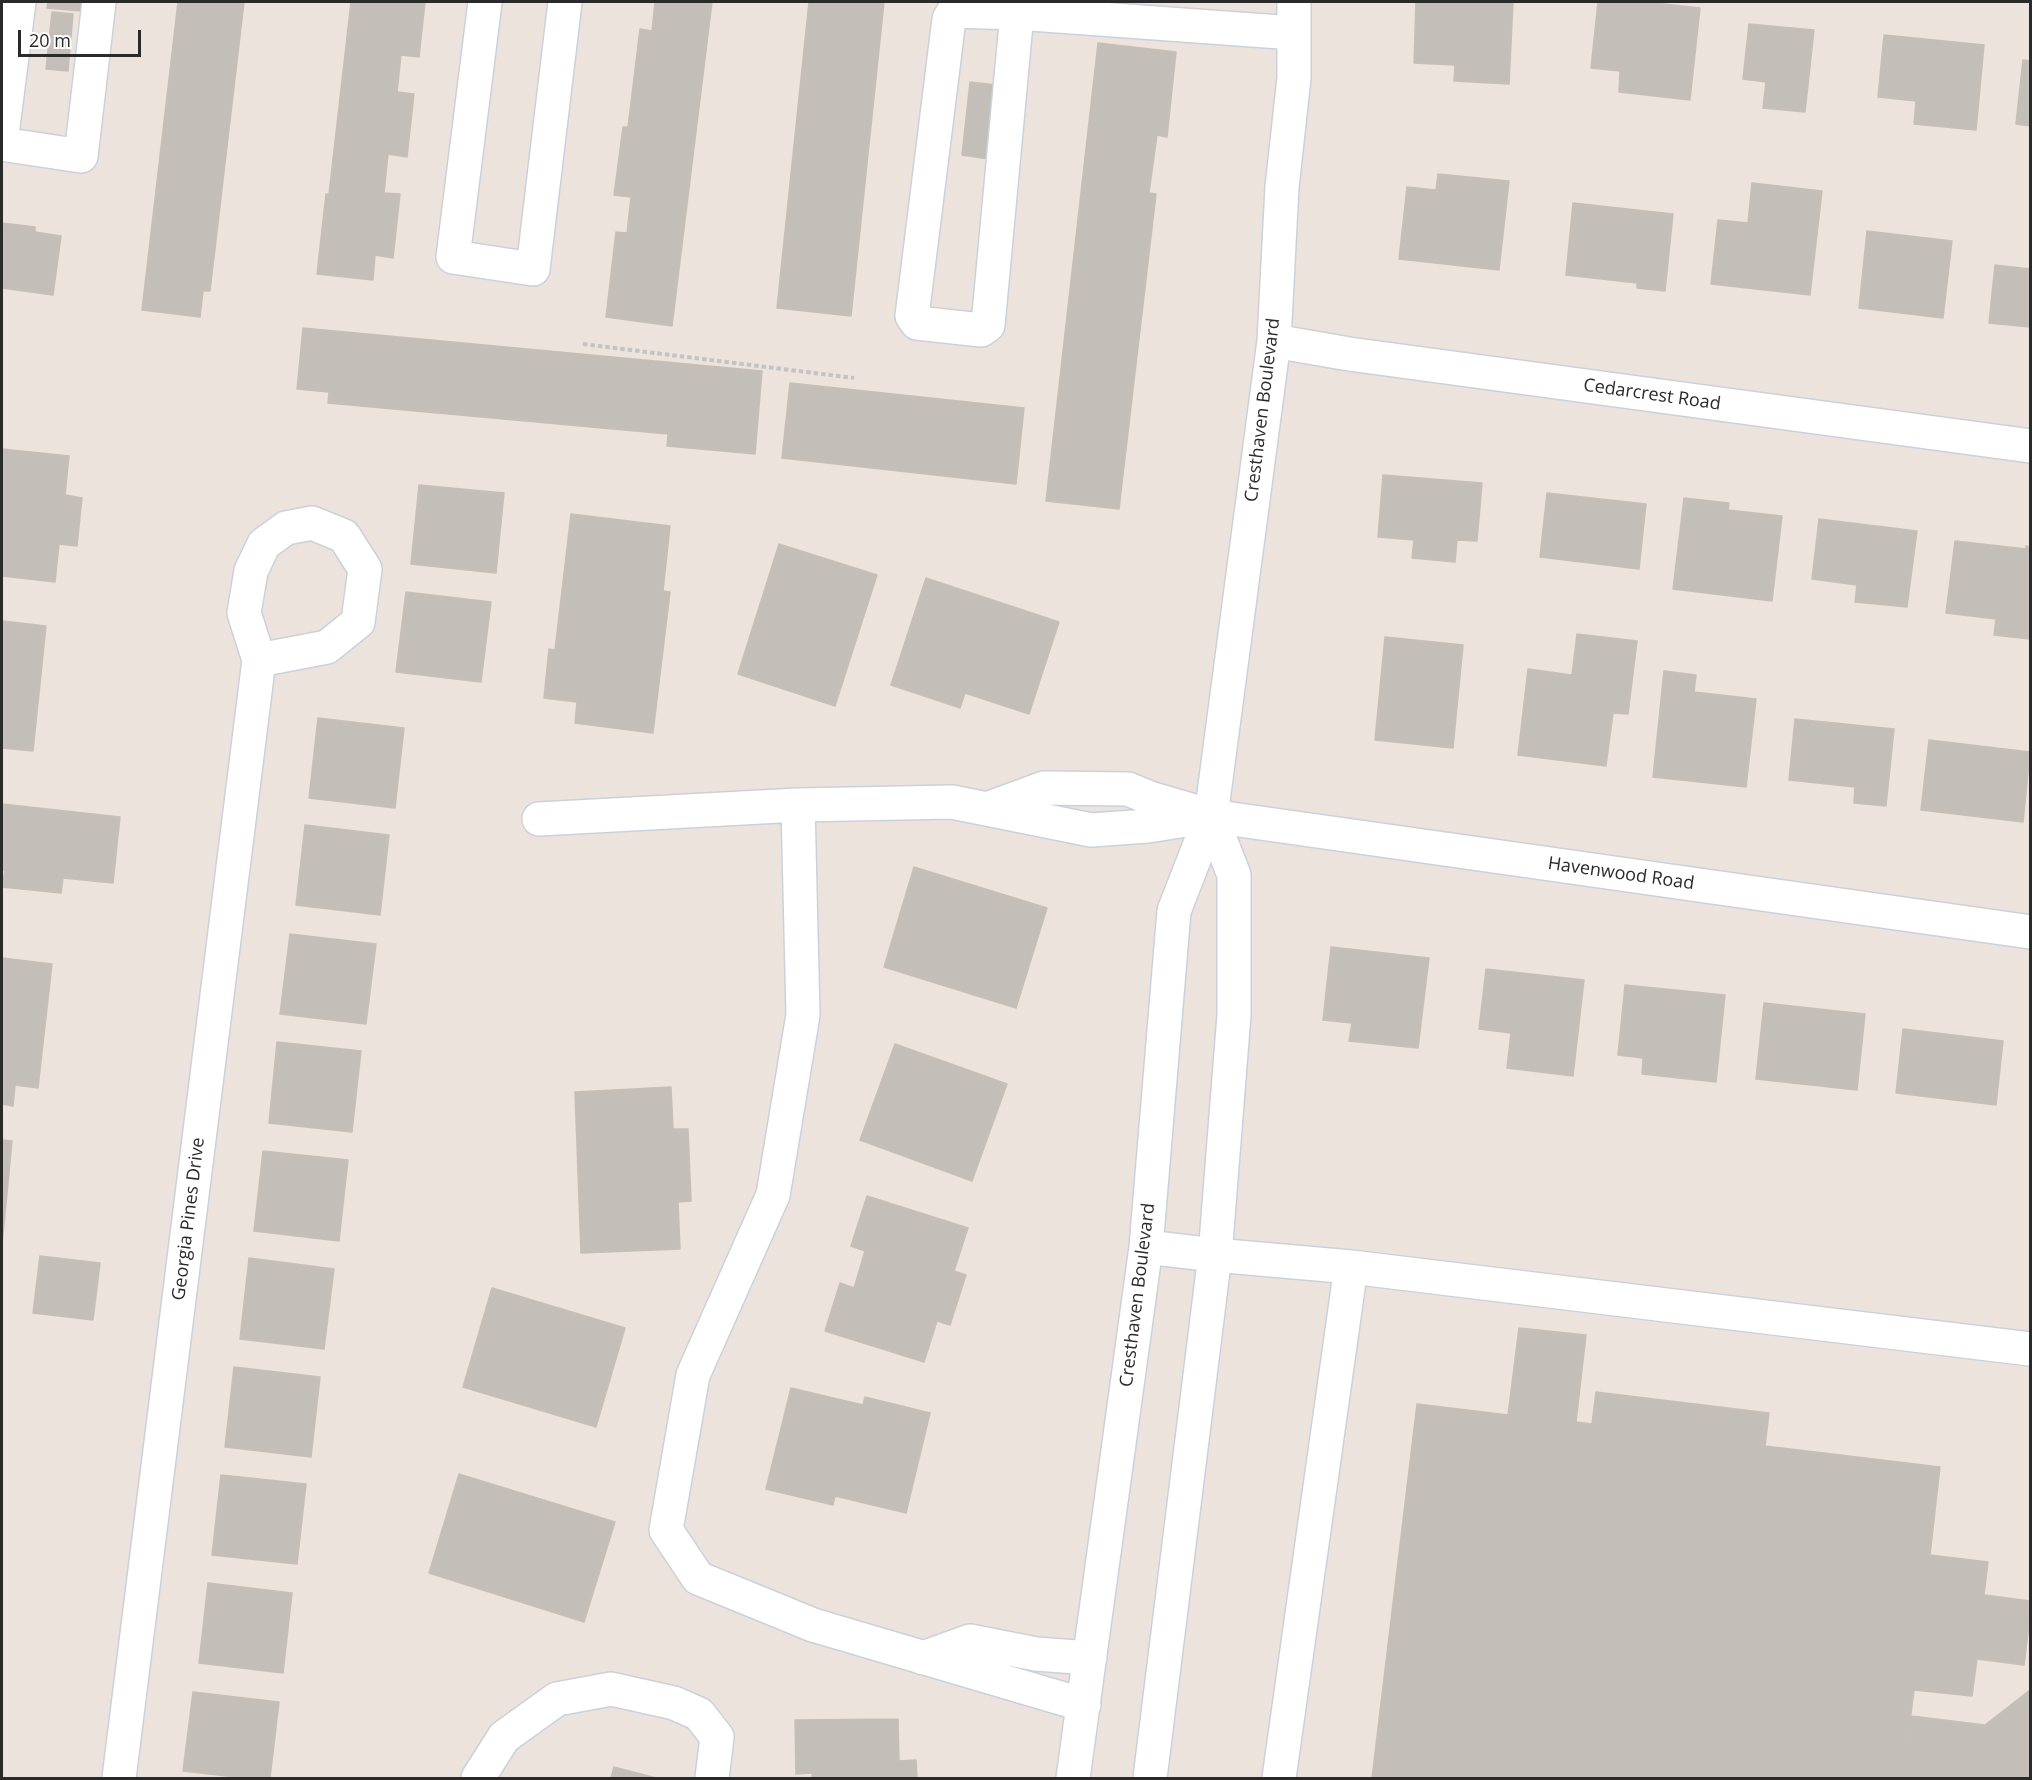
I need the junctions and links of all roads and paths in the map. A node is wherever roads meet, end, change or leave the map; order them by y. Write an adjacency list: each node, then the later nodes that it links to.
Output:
1 (19, 2): 7 (street)
2 (99, 2): 8 (street)
3 (485, 2): 4 (street)
4 (565, 2)
5 (1017, 13): 5 (street); 6 (street)
6 (1294, 17): 9 (street, Cresthaven Boulevard)
7 (2, 134)
8 (2, 144)
9 (1274, 341): 12 (street, Cedarcrest Road); 15 (street, Cresthaven Boulevard)
10 (583, 344): 11 (path)
11 (854, 378)
12 (2031, 446)
13 (259, 660): 25 (street, Georgia Pines Drive)
14 (798, 805): 15 (street, Havenwood Road); 16 (street); 22 (street)
15 (1211, 816): 17 (street, Havenwood Road); 18 (street, Cresthaven Boulevard); 19 (street, Cresthaven Boulevard)
16 (539, 819)
17 (2031, 932)
18 (1146, 1247): 19 (street); 23 (street, Cresthaven Boulevard)
19 (1215, 1255): 20 (street); 29 (street, Cresthaven Boulevard)
20 (1352, 1267): 21 (street); 30 (street)
21 (2031, 1349)
22 (923, 1658): 23 (street); 24 (street)
23 (1090, 1658): 24 (street, Cresthaven Boulevard)
24 (1084, 1705): 28 (street, Cresthaven Boulevard)
25 (119, 1779)
26 (478, 1779): 27 (street)
27 (712, 1779)
28 (1073, 1779)
29 (1150, 1779)
30 (1279, 1779)

